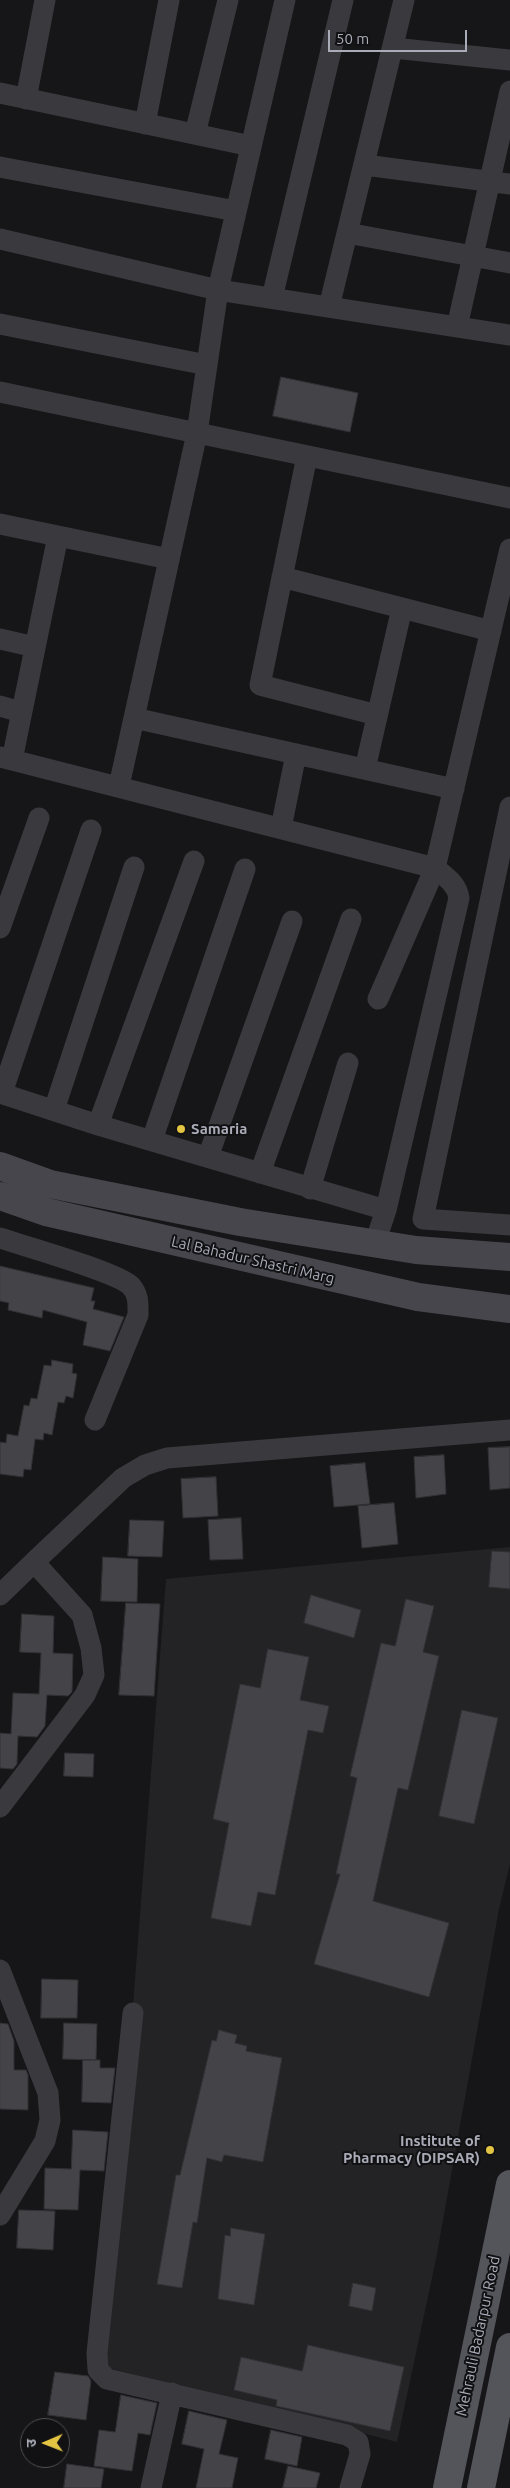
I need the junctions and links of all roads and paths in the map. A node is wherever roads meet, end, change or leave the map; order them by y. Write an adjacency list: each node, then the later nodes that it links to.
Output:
1 (45, 0): 11 (street)
2 (228, 0): 13 (street)
3 (285, 0): 14 (street)
4 (343, 0): 24 (street)
5 (404, 0): 7 (street)
6 (166, 1): 12 (street)
7 (393, 48): 8 (street); 15 (street)
8 (510, 60)
9 (510, 92): 17 (street)
10 (0, 93): 11 (street)
11 (26, 98): 12 (street)
12 (145, 124): 13 (street)
13 (195, 134): 14 (street)
14 (251, 146): 18 (street)
15 (364, 165): 17 (street); 19 (street)
16 (0, 167): 18 (street)
17 (500, 183): 21 (street)
18 (236, 211): 23 (street)
19 (347, 233): 21 (street); 25 (street)
20 (0, 239): 23 (street)
21 (473, 256): 22 (street); 27 (street)
22 (510, 263)
23 (218, 290): 24 (street); 29 (street)
24 (272, 298): 25 (street)
25 (328, 307): 27 (street)
26 (0, 324): 29 (street)
27 (457, 327): 28 (street)
28 (510, 335)
29 (207, 365): 31 (street)
30 (0, 392): 31 (street)
31 (197, 433): 32 (street); 37 (street)
32 (307, 456): 33 (street); 38 (street)
33 (510, 498)
34 (0, 524): 35 (street)
35 (58, 536): 37 (street); 42 (street)
36 (510, 549): 40 (street)
37 (169, 559): 46 (street)
38 (282, 577): 39 (street); 45 (street)
39 (402, 608): 40 (street); 45 (street)
40 (491, 631): 51 (street)
41 (0, 639): 42 (street)
42 (35, 647): 44 (street)
43 (0, 706): 44 (street)
44 (21, 712): 48 (street)
45 (377, 715): 49 (street)
46 (134, 718): 47 (street); 50 (street)
47 (296, 754): 49 (street); 54 (street)
48 (6, 758): 50 (street)
49 (365, 769): 51 (street)
50 (119, 786): 54 (street)
51 (454, 789): 58 (street)
52 (510, 807): 75 (street)
53 (39, 818): 62 (street)
54 (281, 828): 58 (street)
55 (91, 830): 65 (street)
56 (194, 861): 67 (street)
57 (134, 867): 66 (street)
58 (435, 868): 63 (street); 74 (street)
59 (245, 869): 68 (street)
60 (351, 919): 71 (street)
61 (292, 921): 69 (street)
62 (0, 928)
63 (378, 999)
64 (348, 1063): 72 (street)
65 (1, 1093): 66 (street)
66 (54, 1110): 67 (street)
67 (98, 1125): 68 (street)
68 (152, 1140): 69 (street)
69 (208, 1157): 71 (street)
70 (0, 1166): 77 (main road)
71 (260, 1173): 72 (street)
72 (310, 1189): 74 (street)
73 (0, 1196): 79 (main road, Lal Bahadur Shastri Marg)
74 (386, 1210): 77 (street)
75 (510, 1225)
76 (0, 1238): 80 (street)
77 (375, 1243): 78 (main road)
78 (510, 1257)
79 (510, 1308)
80 (95, 1420)
81 (510, 1430): 82 (street)
82 (34, 1562): 83 (street); 84 (street)
83 (0, 1595)
84 (0, 1807)
85 (0, 1970): 88 (street)
86 (133, 2013): 90 (street)
87 (510, 2184): 93 (main road, Mehrauli Badarpur Road)
88 (0, 2214)
89 (510, 2347): 94 (main road)
90 (172, 2394): 91 (street); 92 (street)
91 (151, 2488)
92 (350, 2488)
93 (447, 2488)
94 (481, 2488)

